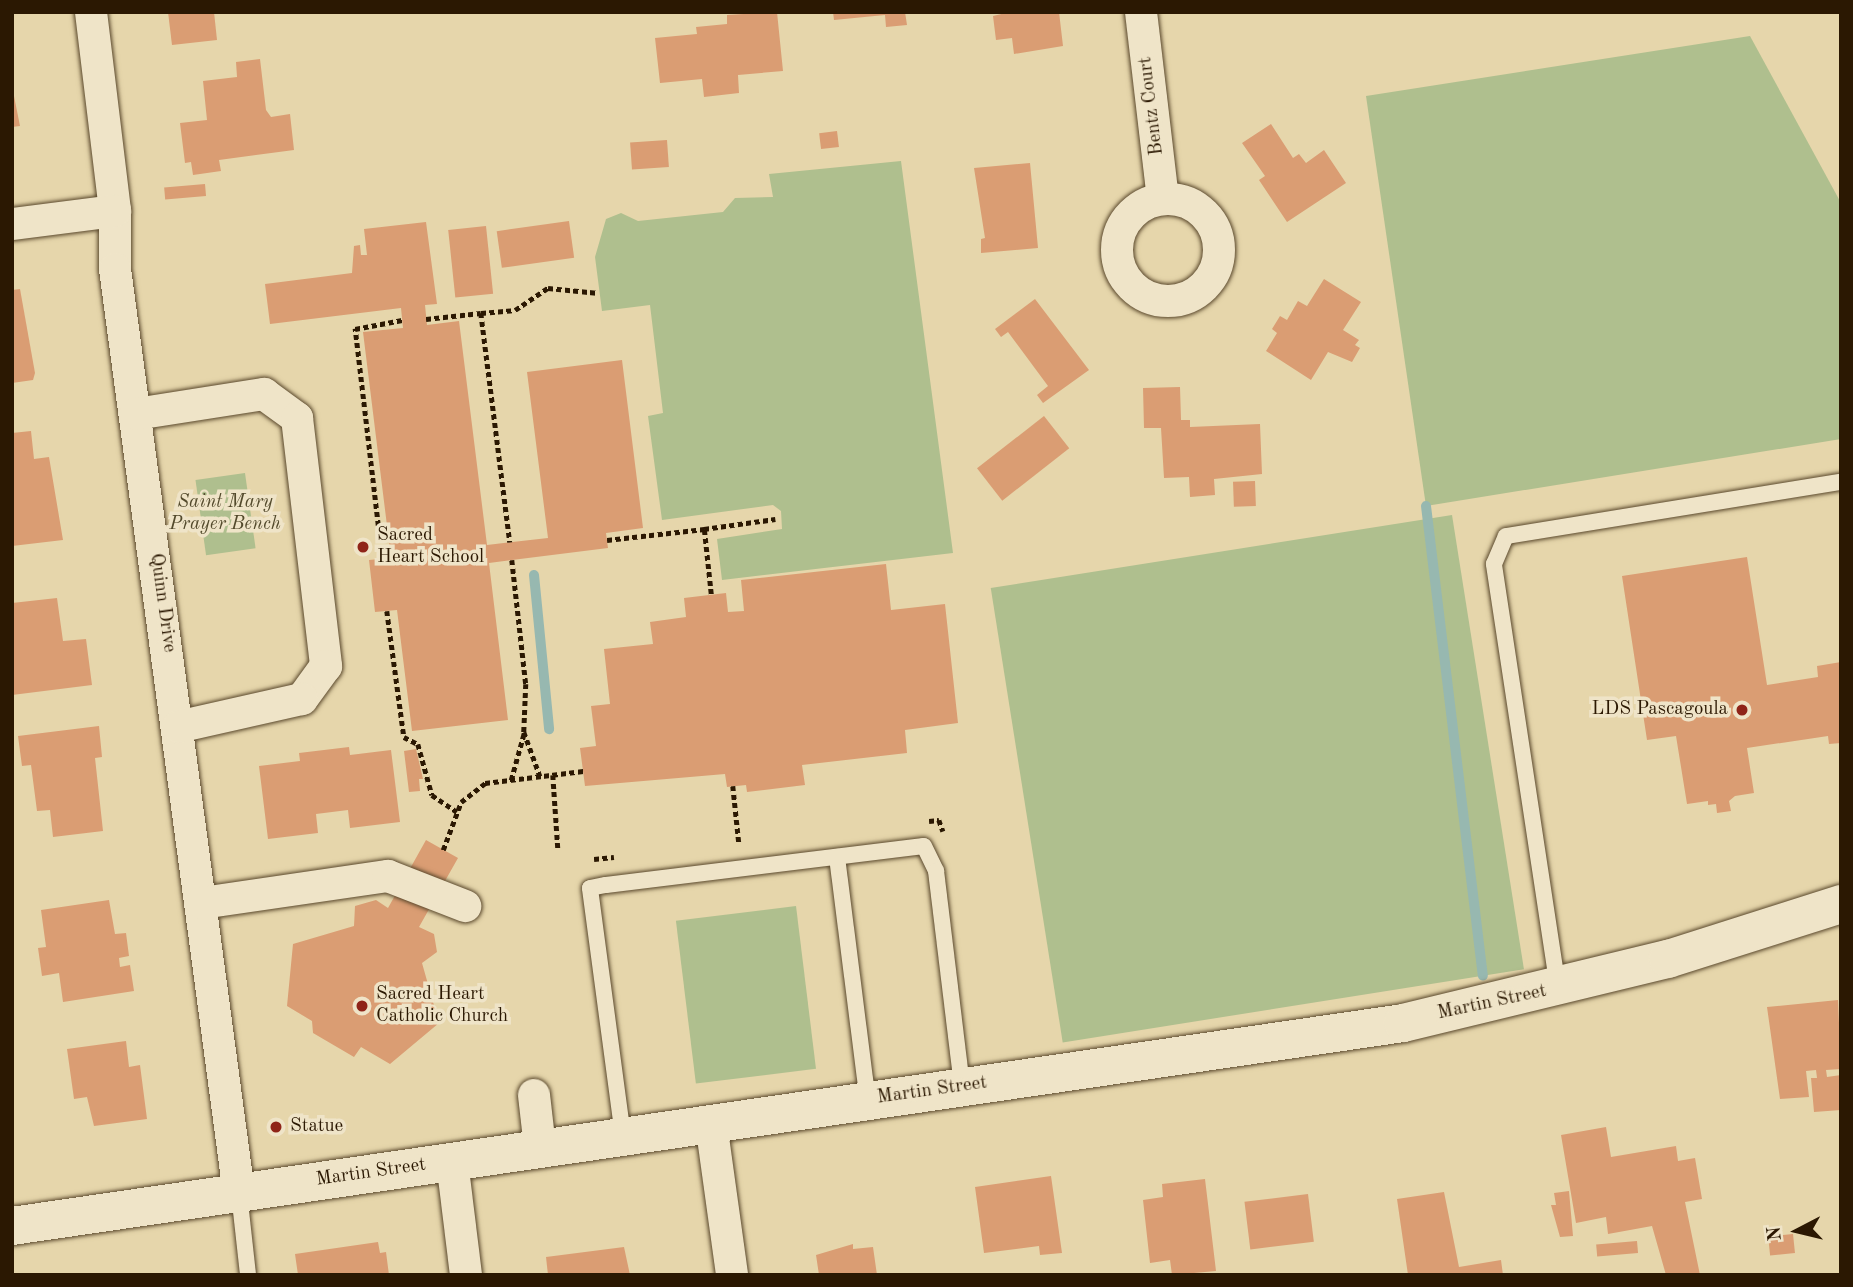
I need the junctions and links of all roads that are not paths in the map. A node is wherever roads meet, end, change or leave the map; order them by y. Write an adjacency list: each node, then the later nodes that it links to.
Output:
1 (91, 12): 4 (street, Quinn Drive)
2 (1140, 12): 3 (street, Bentz Court)
3 (1163, 199)
4 (115, 211): 5 (street); 6 (street, Quinn Drive)
5 (12, 224)
6 (136, 414): 8 (street, Quinn Drive); 8 (street)
7 (1841, 482): 13 (lane)
8 (178, 727): 10 (street, Quinn Drive)
9 (837, 857): 14 (lane); 16 (lane); 18 (lane)
10 (202, 903): 12 (street); 21 (street, Quinn Drive)
11 (1841, 904): 13 (street, Martin Street)
12 (465, 906)
13 (1558, 988): 14 (street, Martin Street)
14 (962, 1087): 16 (street, Martin Street)
15 (534, 1095): 19 (street)
16 (868, 1101): 17 (street, Martin Street)
17 (712, 1124): 18 (street, Martin Street); 25 (street)
18 (623, 1136): 19 (street, Martin Street)
19 (540, 1148): 20 (street, Martin Street)
20 (452, 1161): 21 (street, Martin Street); 24 (street)
21 (239, 1193): 22 (street, Martin Street); 23 (lane)
22 (12, 1226)
23 (248, 1275)
24 (466, 1275)
25 (732, 1275)

